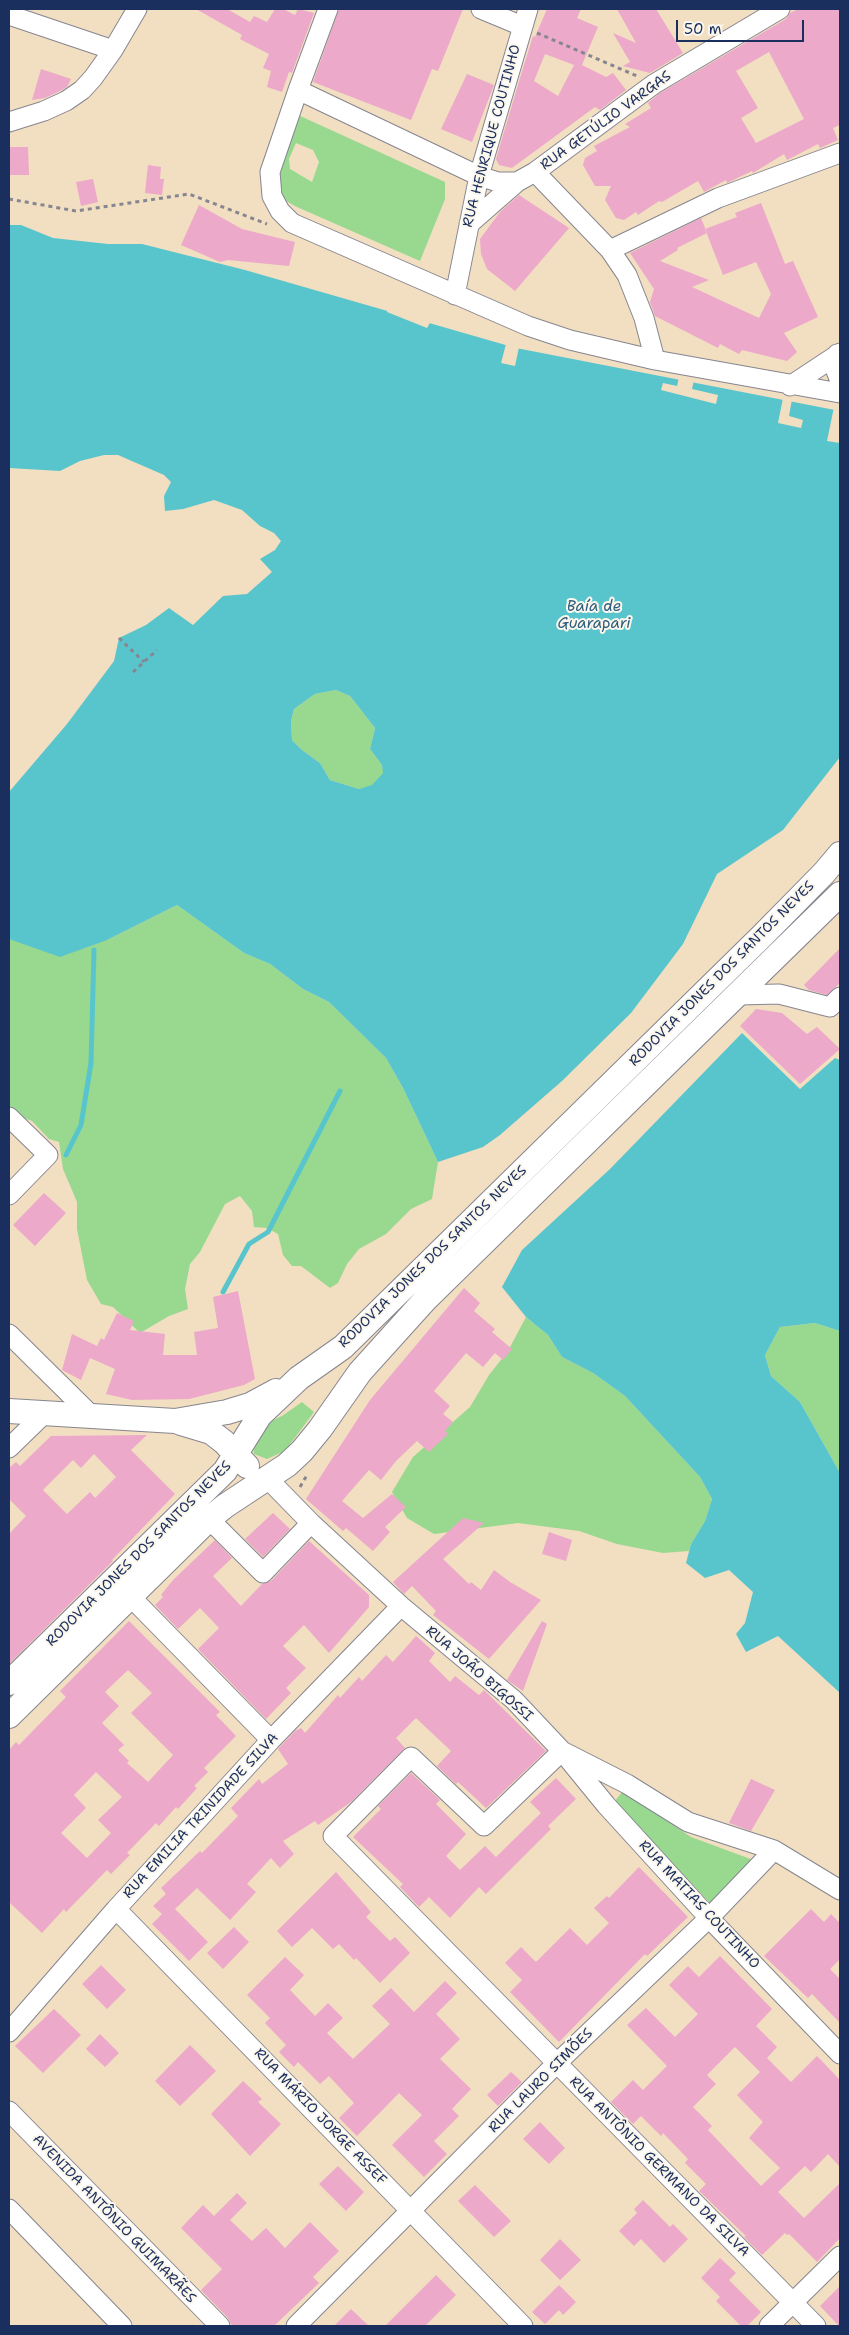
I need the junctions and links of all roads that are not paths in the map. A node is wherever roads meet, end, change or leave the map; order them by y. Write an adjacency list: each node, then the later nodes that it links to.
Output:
1 (137, 9): 7 (street)
2 (328, 9): 8 (street)
3 (482, 9): 6 (street)
4 (780, 9): 11 (street, RUA GETÚLIO VARGAS)
5 (9, 15): 7 (street)
6 (525, 17): 12 (street, RUA HENRIQUE COUTINHO)
7 (112, 50): 9 (street)
8 (298, 90): 12 (street); 16 (street)
9 (9, 122)
10 (840, 153): 15 (street)
11 (535, 172): 13 (street, RUA GETÚLIO VARGAS); 15 (street)
12 (479, 176): 13 (street); 14 (street, RUA HENRIQUE COUTINHO)
13 (517, 182): 14 (street, RUA GETÚLIO VARGAS)
14 (469, 224): 16 (street, RUA HENRIQUE COUTINHO)
15 (610, 250): 18 (street)
16 (455, 295): 18 (street)
17 (839, 353): 19 (street); 20 (street)
18 (655, 360): 20 (street)
19 (840, 381)
20 (790, 386): 21 (street)
21 (840, 393)
22 (840, 854): 29 (main road, RODOVIA JONES DOS SANTOS NEVES)
23 (840, 894): 24 (main road, RODOVIA JONES DOS SANTOS NEVES)
24 (739, 994): 25 (street); 36 (main road, RODOVIA JONES DOS SANTOS NEVES)
25 (837, 1005)
26 (9, 1117): 27 (street)
27 (9, 1196)
28 (9, 1334): 32 (street)
29 (299, 1378): 33 (main road); 35 (main road, RODOVIA JONES DOS SANTOS NEVES)
30 (9, 1411): 31 (main road)
31 (46, 1412): 32 (main road); 34 (street)
32 (91, 1415): 33 (main road)
33 (174, 1421): 35 (main road)
34 (9, 1448)
35 (238, 1454): 36 (main road); 39 (main road, RODOVIA JONES DOS SANTOS NEVES)
36 (267, 1478): 37 (main road, RODOVIA JONES DOS SANTOS NEVES); 38 (street, RUA JOÃO BIGOSSI)
37 (209, 1519): 38 (street); 40 (main road, RODOVIA JONES DOS SANTOS NEVES)
38 (310, 1523): 41 (street, RUA JOÃO BIGOSSI)
39 (114, 1580): 40 (street); 42 (main road, RODOVIA JONES DOS SANTOS NEVES)
40 (130, 1596): 43 (main road, RODOVIA JONES DOS SANTOS NEVES); 44 (street)
41 (401, 1606): 44 (street, RUA EMILIA TRINIDADE SILVA); 45 (street, RUA JOÃO BIGOSSI)
42 (9, 1683)
43 (9, 1716)
44 (271, 1740): 48 (street, RUA EMILIA TRINIDADE SILVA)
45 (562, 1751): 46 (street, RUA JOÃO BIGOSSI); 49 (street, RUA MATIAS COUTINHO); 52 (street, RUA ANTÔNIO GERMANO DA SILVA)
46 (782, 1855): 47 (street, RUA JOÃO BIGOSSI); 49 (street, RUA LAURO SIMÕES)
47 (840, 1890)
48 (116, 1908): 50 (street, RUA EMILIA TRINIDADE SILVA); 55 (street, RUA MÁRIO JORGE ASSEF)
49 (709, 1918): 51 (street, RUA MATIAS COUTINHO); 52 (street, RUA LAURO SIMÕES)
50 (9, 2032)
51 (840, 2054)
52 (557, 2063): 55 (street, RUA LAURO SIMÕES); 57 (street, RUA ANTÔNIO GERMANO DA SILVA)
53 (9, 2111): 59 (street, AVENIDA ANTÔNIO GUIMARÃES)
54 (9, 2209): 58 (street)
55 (412, 2212): 60 (street, RUA LAURO SIMÕES); 61 (street, RUA MÁRIO JORGE ASSEF)
56 (840, 2256): 57 (street)
57 (793, 2303): 62 (street); 63 (street, RUA ANTÔNIO GERMANO DA SILVA)
58 (122, 2326)
59 (220, 2326)
60 (296, 2326)
61 (523, 2326)
62 (769, 2326)
63 (816, 2326)

